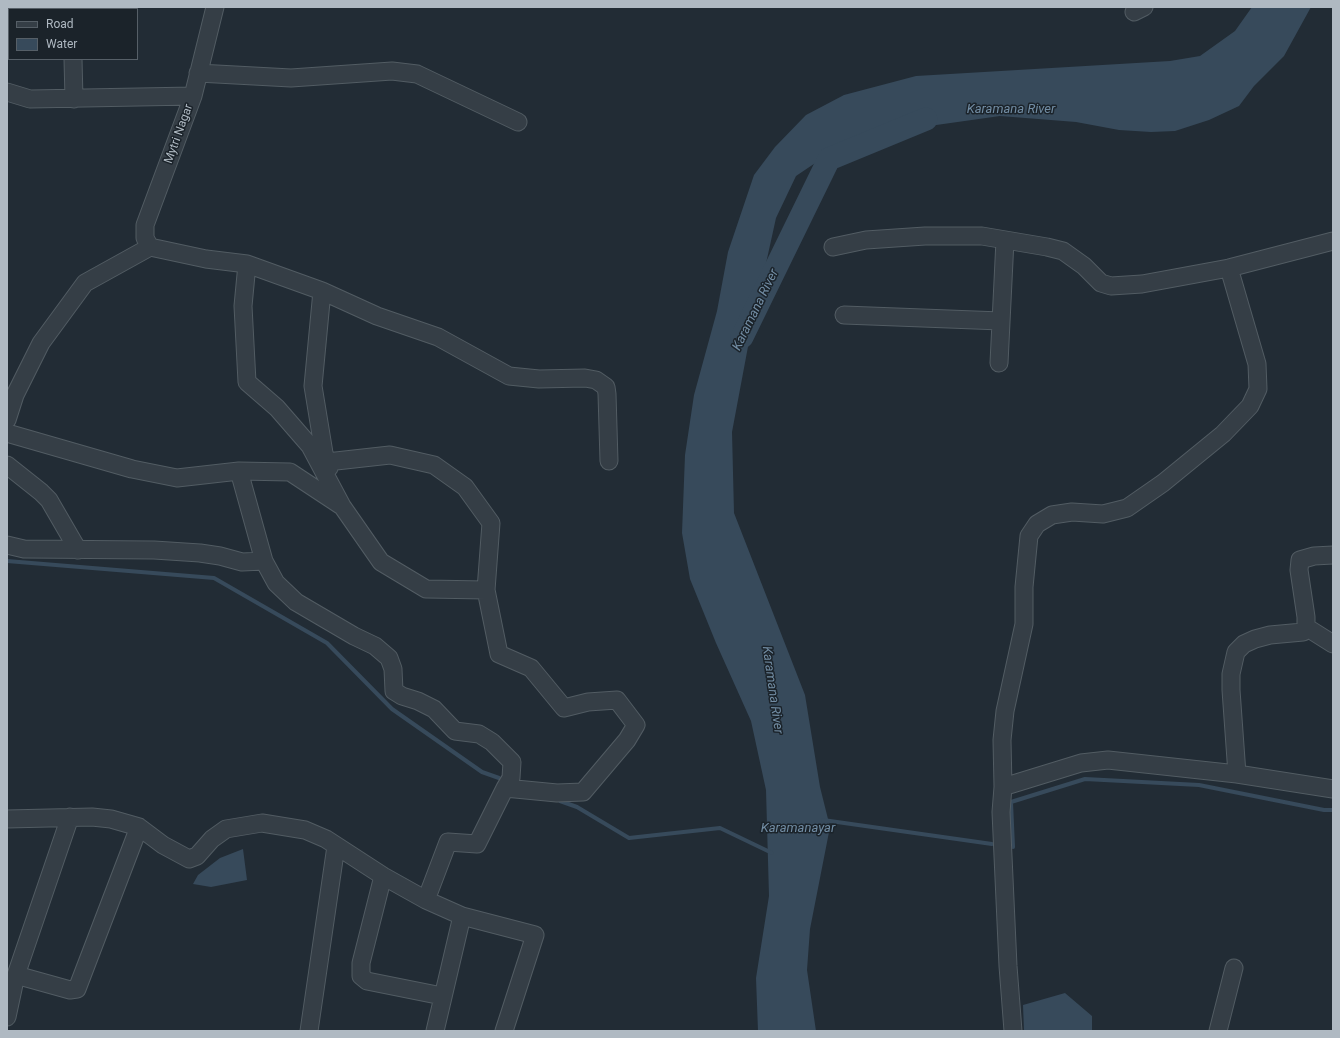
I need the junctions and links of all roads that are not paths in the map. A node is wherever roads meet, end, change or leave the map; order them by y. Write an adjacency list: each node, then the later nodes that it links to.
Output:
1 (214, 13): 3 (street, Mytri Nagar)
2 (73, 60): 6 (street)
3 (198, 73): 5 (street, Mytri Nagar); 7 (street)
4 (7, 92): 6 (street)
5 (193, 96): 6 (street); 10 (street, Mytri Nagar)
6 (74, 99)
7 (518, 122)
8 (1005, 240): 11 (street); 13 (street); 16 (street)
9 (1333, 241): 13 (street)
10 (150, 247): 12 (street); 18 (street)
11 (833, 247)
12 (247, 264): 14 (street); 24 (street)
13 (1229, 268): 33 (street)
14 (322, 291): 20 (street); 21 (street)
15 (844, 315): 16 (street)
16 (1001, 321): 17 (street)
17 (999, 363)
18 (7, 420)
19 (7, 433): 23 (street)
20 (609, 461)
21 (327, 462): 24 (street); 29 (street)
22 (7, 466): 26 (street)
23 (239, 471): 24 (street); 28 (street)
24 (342, 506): 29 (street)
25 (7, 545): 26 (street)
26 (78, 550): 28 (street)
27 (1333, 555): 30 (street)
28 (264, 561): 34 (street)
29 (486, 590): 34 (street)
30 (1306, 627): 31 (street); 32 (street)
31 (1333, 644)
32 (1237, 774): 33 (street); 35 (street)
33 (1003, 787): 50 (street)
34 (505, 788): 41 (street)
35 (1333, 789)
36 (70, 817): 37 (street); 38 (street); 44 (street)
37 (7, 819)
38 (139, 827): 39 (street); 44 (street)
39 (336, 846): 40 (street); 47 (street)
40 (383, 876): 41 (street); 45 (street)
41 (426, 900): 42 (street)
42 (462, 916): 45 (street); 49 (street)
43 (1234, 968): 51 (street)
44 (16, 975): 46 (street)
45 (442, 996): 48 (street)
46 (7, 1018)
47 (309, 1031)
48 (435, 1031)
49 (504, 1031)
50 (1013, 1031)
51 (1218, 1031)

